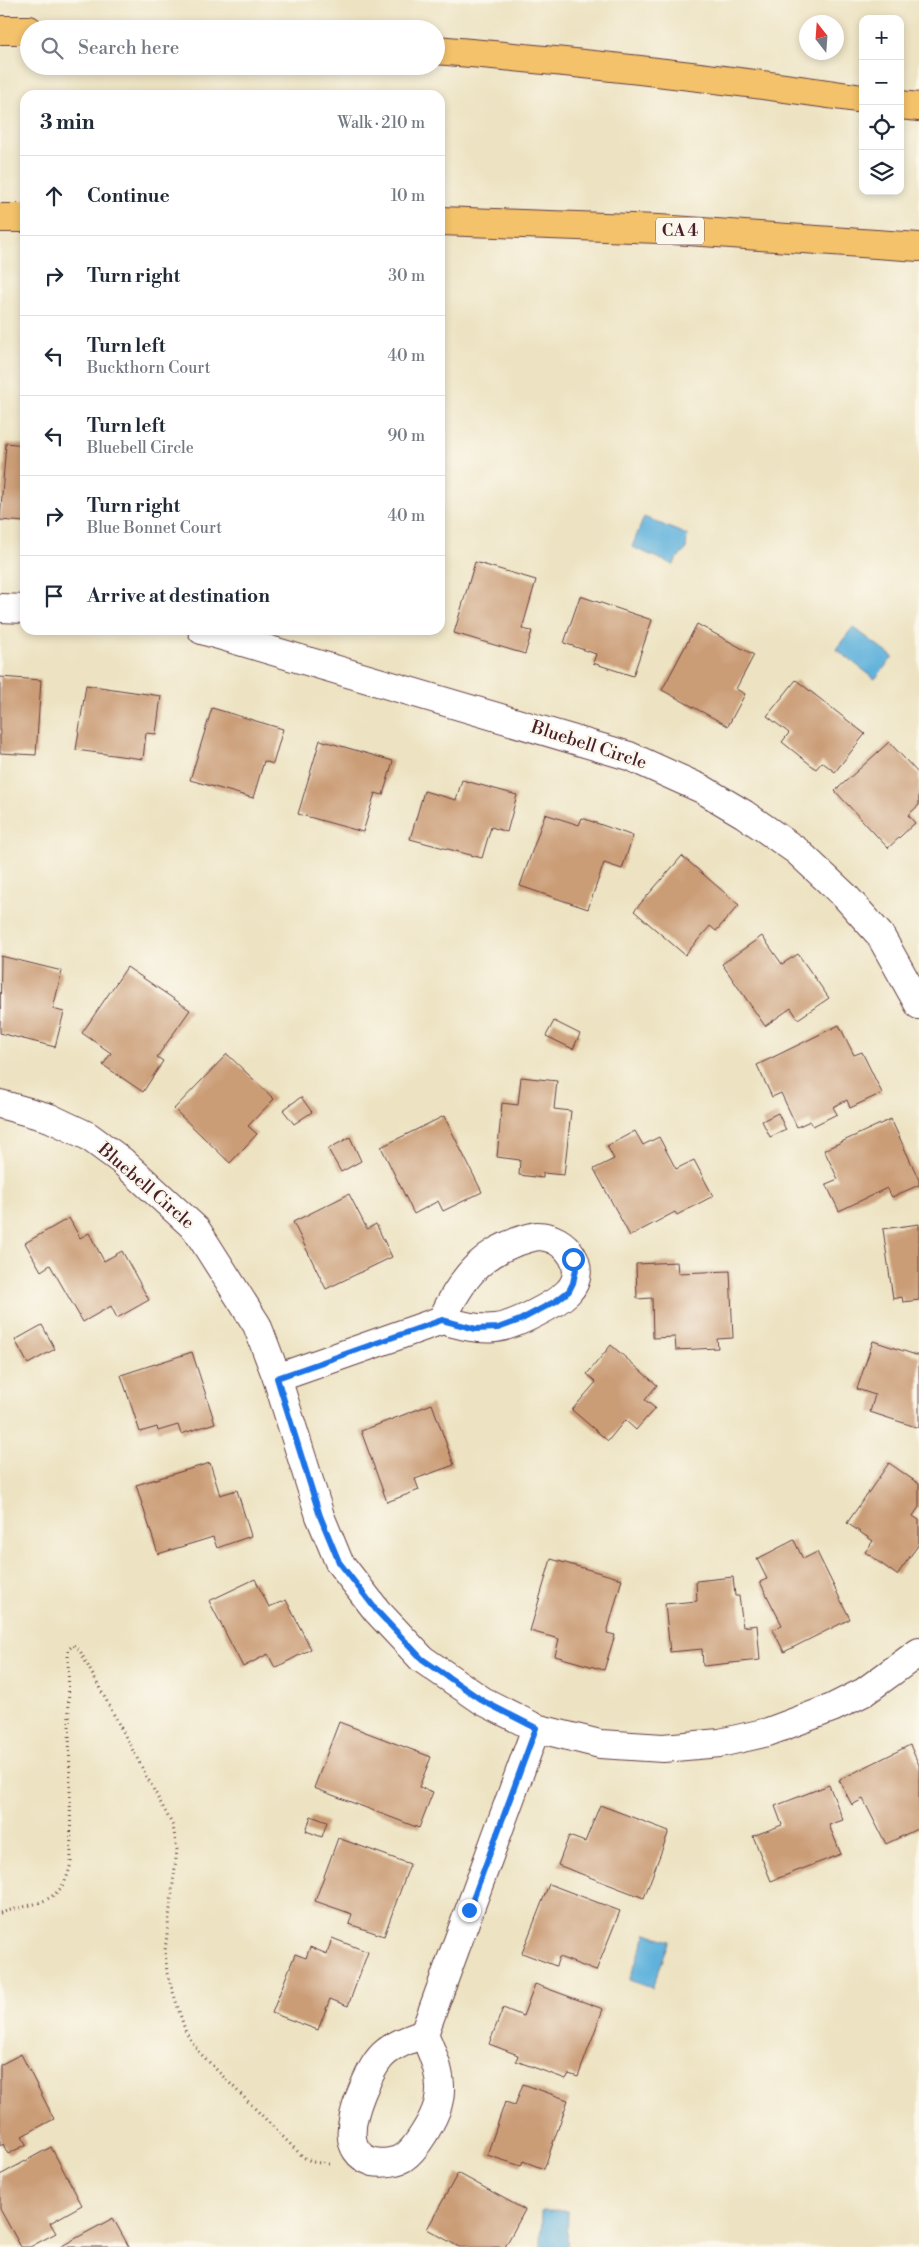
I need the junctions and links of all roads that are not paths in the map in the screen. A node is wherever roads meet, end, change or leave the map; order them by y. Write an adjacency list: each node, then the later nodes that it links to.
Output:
1 (0, 30): 2 (highway)
2 (20, 30)
3 (445, 51): 4 (highway)
4 (859, 98)
5 (904, 106): 6 (highway)
6 (919, 108)
7 (0, 218): 8 (highway)
8 (20, 218)
9 (445, 221): 10 (highway, CA 4)
10 (919, 247)
11 (0, 608): 12 (street)
12 (20, 610)
13 (219, 635): 14 (street, Bluebell Circle)
14 (919, 1005)
15 (0, 1104): 17 (street, Bluebell Circle)
16 (442, 1320): 16 (street); 17 (street)
17 (277, 1378): 19 (street, Bluebell Circle)
18 (919, 1652): 19 (street, Bluebell Circle)
19 (536, 1728): 20 (street)
20 (424, 2034)

